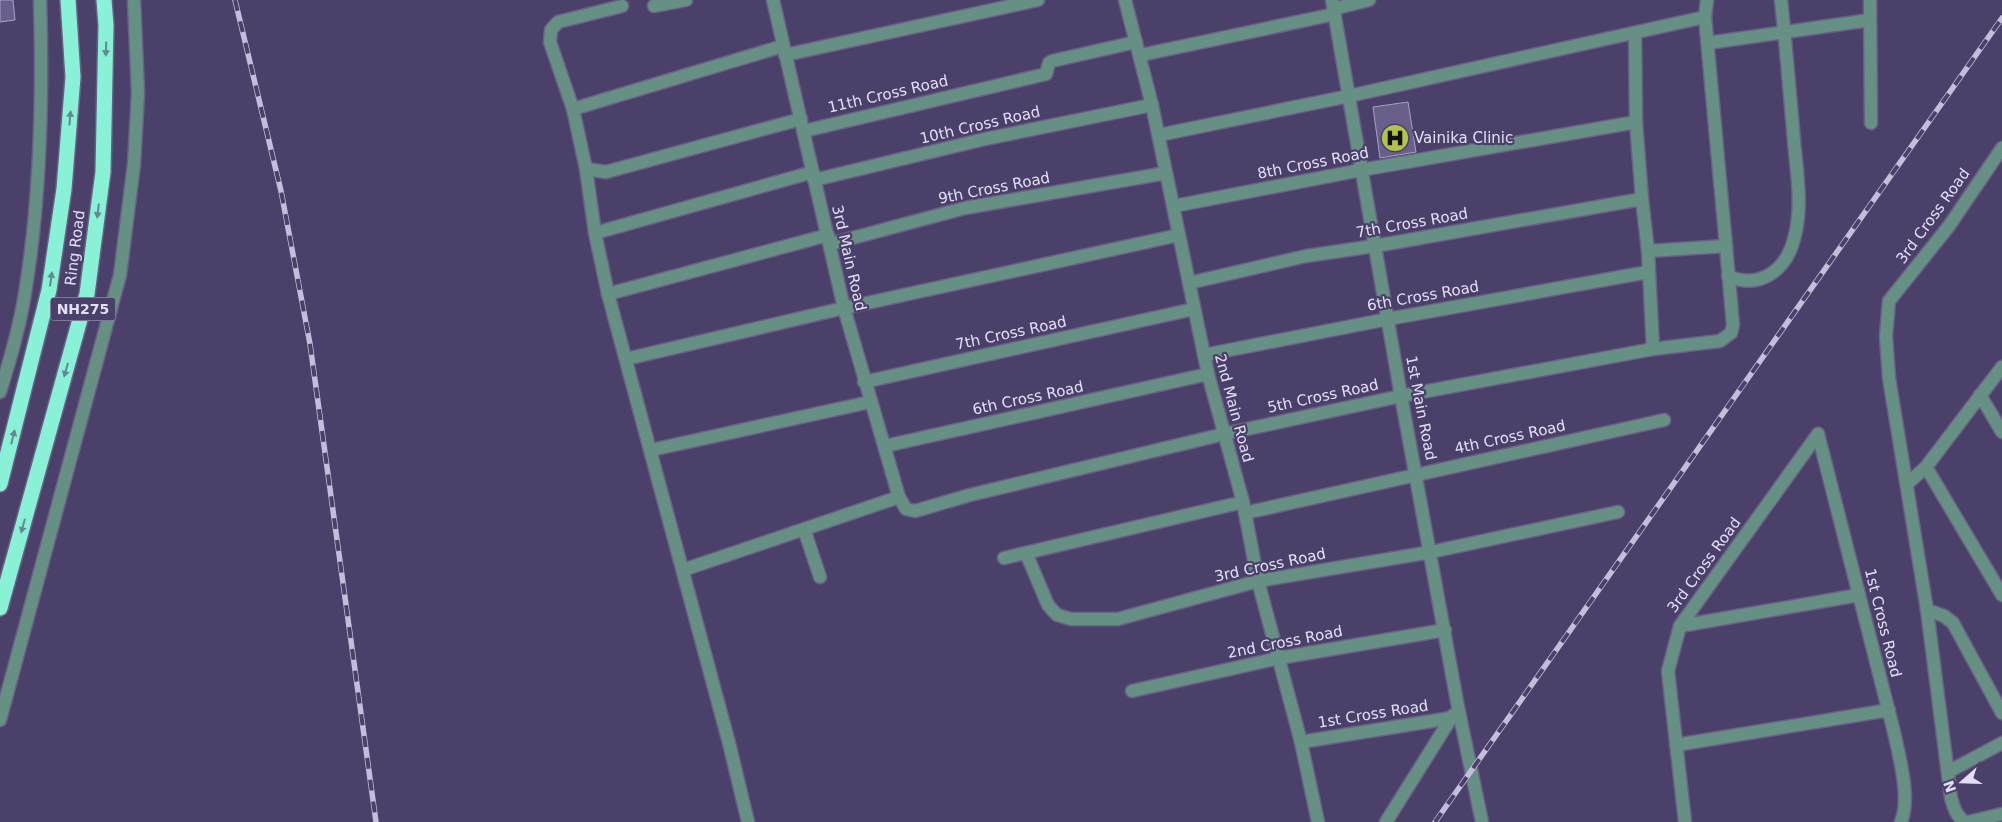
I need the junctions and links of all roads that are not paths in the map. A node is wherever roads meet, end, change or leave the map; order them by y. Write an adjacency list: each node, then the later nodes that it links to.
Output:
1 (40, 0): 57 (street)
2 (68, 0): 69 (highway, Ring Road / NH275, one-way to 2)
3 (104, 0): 83 (highway, Ring Road / NH275, one-way to 83)
4 (134, 0): 93 (street)
5 (686, 0): 14 (street)
6 (773, 0): 22 (street, 3rd Main Road)
7 (1038, 0): 22 (street)
8 (1125, 0): 20 (street, 2nd Main Road)
9 (1369, 0): 15 (street)
10 (1707, 0): 16 (street)
11 (1781, 0): 19 (street)
12 (1870, 0): 17 (street)
13 (622, 6): 26 (street)
14 (654, 6)
15 (1333, 8): 23 (street); 24 (street, 1st Main Road)
16 (1705, 17): 18 (street); 21 (street)
17 (1870, 20): 19 (street); 28 (street)
18 (1635, 33): 24 (street); 27 (street)
19 (1784, 33): 21 (street); 45 (street)
20 (1136, 42): 23 (street, 2nd Main Road); 29 (street, 11th Cross Road)
21 (1708, 43): 42 (street)
22 (784, 51): 26 (street); 29 (street, 3rd Main Road)
23 (1141, 54): 25 (street, 2nd Main Road)
24 (1349, 96): 30 (street); 33 (street, 1st Main Road)
25 (1152, 105): 30 (street, 2nd Main Road); 35 (street, 10th Cross Road)
26 (573, 109): 32 (street)
27 (1636, 122): 33 (street, 8th Cross Road); 36 (street)
28 (1871, 123)
29 (803, 125): 32 (street, 11th Cross Road); 35 (street, 3rd Main Road)
30 (1159, 135): 34 (street, 2nd Main Road)
31 (2002, 148): 70 (street, 3rd Cross Road)
32 (586, 169): 38 (street)
33 (1361, 170): 37 (street, 8th Cross Road); 41 (street, 1st Main Road)
34 (1166, 173): 37 (street, 2nd Main Road); 40 (street, 9th Cross Road)
35 (814, 176): 38 (street, 10th Cross Road); 40 (street, 3rd Main Road)
36 (1642, 199): 41 (street, 7th Cross Road); 43 (street)
37 (1174, 206): 39 (street, 2nd Main Road)
38 (595, 233): 47 (street)
39 (1179, 235): 46 (street, 2nd Main Road); 48 (street)
40 (829, 239): 47 (street, 9th Cross Road); 48 (street, 3rd Main Road)
41 (1375, 246): 46 (street, 7th Cross Road); 50 (street, 1st Main Road)
42 (1726, 246): 43 (street); 45 (street)
43 (1648, 251): 44 (street)
44 (1648, 272): 50 (street, 6th Cross Road); 51 (street)
45 (1728, 276): 51 (street, 5th Cross Road)
46 (1189, 283): 49 (street, 2nd Main Road)
47 (608, 294): 53 (street)
48 (844, 308): 53 (street); 56 (street, 3rd Main Road)
49 (1194, 309): 52 (street, 2nd Main Road); 56 (street, 7th Cross Road)
50 (1388, 319): 52 (street, 6th Cross Road); 59 (street, 1st Main Road)
51 (1653, 349): 59 (street, 5th Cross Road)
52 (1204, 356): 55 (street, 2nd Main Road)
53 (626, 359): 66 (street)
54 (2002, 367): 58 (street)
55 (1208, 374): 63 (street, 2nd Main Road); 65 (street, 6th Cross Road)
56 (864, 382): 60 (street, 3rd Main Road)
57 (0, 392)
58 (1980, 395): 62 (street); 67 (street)
59 (1401, 396): 63 (street, 5th Cross Road); 68 (street, 1st Main Road)
60 (870, 402): 65 (street, 3rd Main Road); 66 (street)
61 (1664, 420): 68 (street, 4th Cross Road)
62 (2002, 432)
63 (1224, 434): 71 (street, 5th Cross Road); 72 (street, 2nd Main Road)
64 (1818, 434): 81 (street, 1st Cross Road); 85 (street, 3rd Cross Road)
65 (885, 446): 71 (street, 3rd Main Road)
66 (651, 450): 78 (street)
67 (1926, 467): 70 (street); 82 (street)
68 (1417, 474): 72 (street, 4th Cross Road); 75 (street, 1st Main Road)
69 (0, 484)
70 (1908, 484): 84 (street)
71 (899, 497): 74 (street)
72 (1244, 507): 76 (street, 4th Cross Road); 80 (street, 2nd Main Road)
73 (1618, 512): 75 (street, 3rd Cross Road)
74 (804, 529): 78 (street); 79 (street)
75 (1431, 552): 80 (street, 3rd Cross Road); 86 (street, 1st Main Road)
76 (1026, 553): 77 (street, 4th Cross Road); 80 (street, 3rd Cross Road)
77 (1004, 558)
78 (684, 570): 100 (street)
79 (820, 577)
80 (1258, 582): 87 (street, 2nd Main Road)
81 (1859, 595): 85 (street); 90 (street, 1st Cross Road)
82 (2002, 595)
83 (0, 608)
84 (1928, 610): 91 (street); 97 (street)
85 (1680, 626): 96 (street, 3rd Cross Road)
86 (1445, 630): 87 (street, 2nd Cross Road); 89 (street, 1st Main Road)
87 (1280, 658): 88 (street, 2nd Cross Road); 94 (street, 2nd Main Road)
88 (1132, 691)
89 (1458, 707): 92 (street); 99 (street, 1st Main Road)
90 (1888, 710): 96 (street); 104 (street, 1st Cross Road)
91 (2002, 712)
92 (1450, 718): 94 (street, 1st Cross Road); 102 (street)
93 (0, 720)
94 (1301, 742): 101 (street, 2nd Main Road)
95 (2002, 743): 97 (street)
96 (1676, 746): 103 (street, 3rd Cross Road)
97 (1948, 772): 105 (street)
98 (2002, 814): 105 (street)
99 (1479, 819)
100 (748, 822)
101 (1318, 822)
102 (1386, 822)
103 (1685, 822)
104 (1901, 822)
105 (1966, 822)

